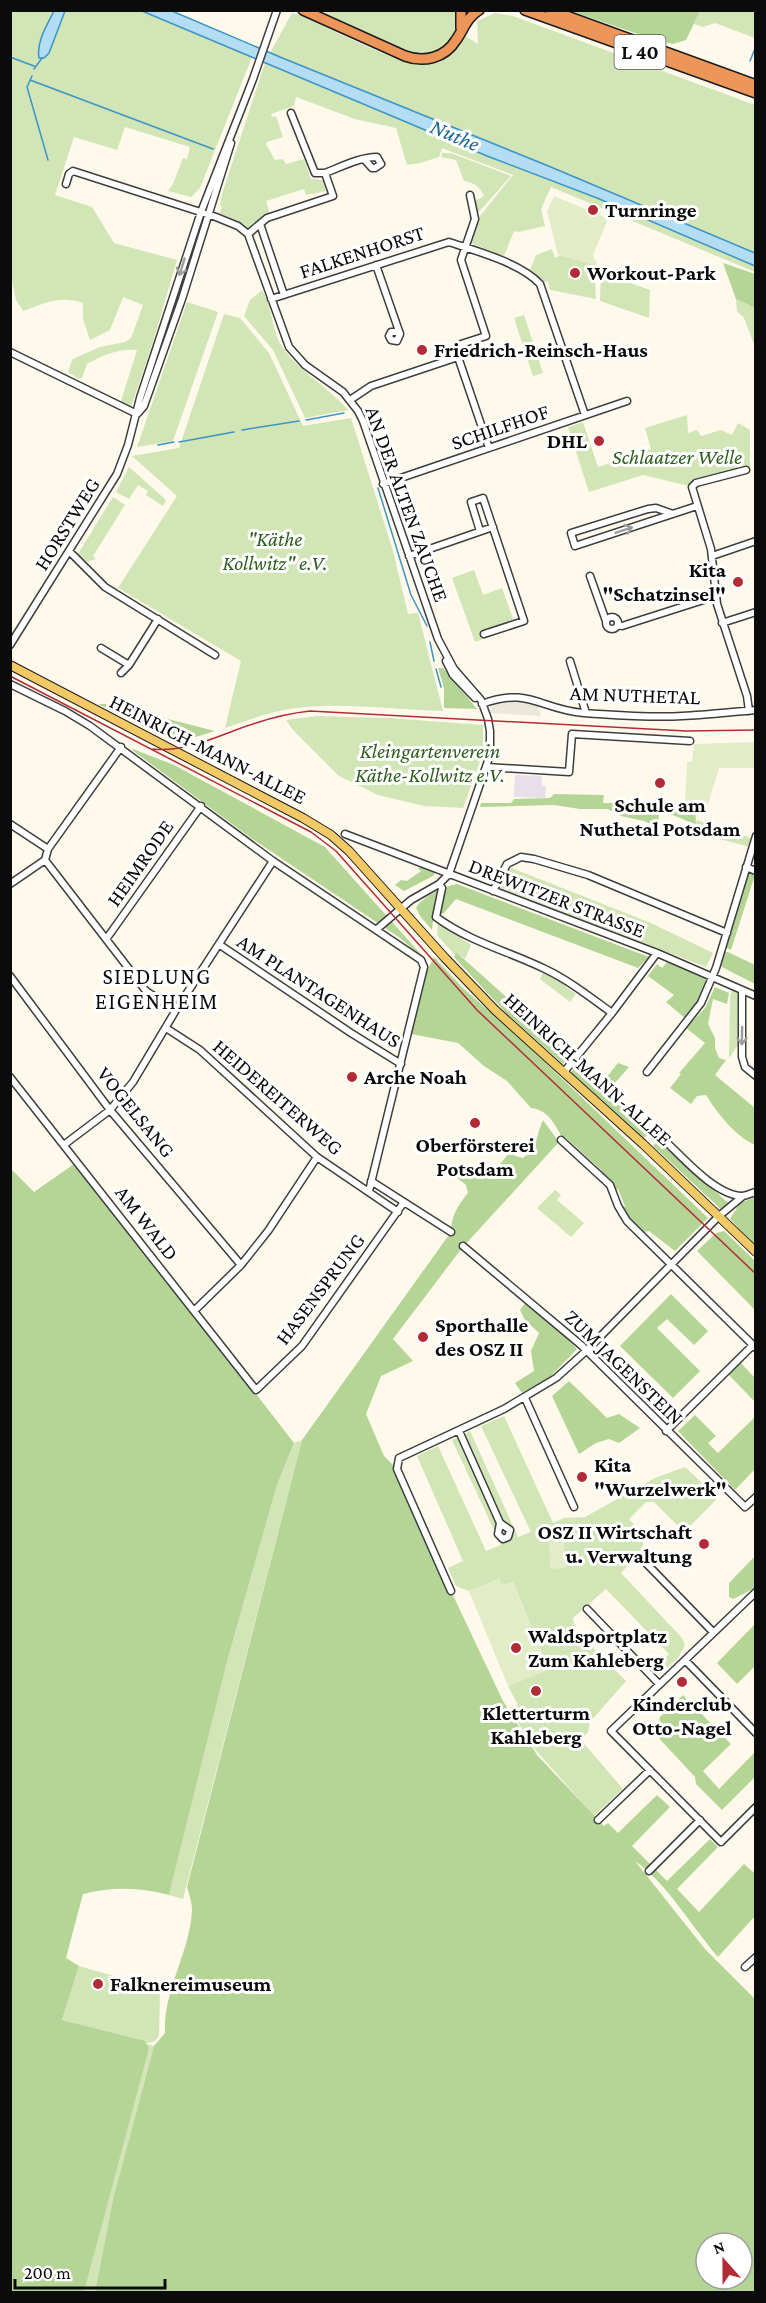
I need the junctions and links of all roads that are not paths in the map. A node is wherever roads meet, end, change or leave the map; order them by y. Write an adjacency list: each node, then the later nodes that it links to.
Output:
1 (277, 10): 11 (street, HORSTWEG)
2 (303, 10): 7 (highway)
3 (461, 10): 7 (highway)
4 (478, 10): 7 (highway)
5 (525, 10): 9 (highway, L 40)
6 (550, 10): 8 (highway, L 40)
7 (461, 30)
8 (756, 85)
9 (756, 93)
10 (291, 112): 13 (street)
11 (238, 116): 16 (street, HORSTWEG); 17 (street, HORSTWEG)
12 (364, 159): 13 (street)
13 (325, 173): 18 (street)
14 (66, 184): 16 (street)
15 (470, 195): 20 (street)
16 (201, 212): 17 (street); 29 (street, HORSTWEG, one-way to 29)
17 (208, 214): 19 (street); 29 (street, HORSTWEG)
18 (260, 224): 19 (street); 22 (street)
19 (248, 234): 23 (street, AN DER ALTEN ZAUCHE)
20 (464, 247): 21 (street, FALKENHORST); 26 (street); 30 (street, FALKENHORST)
21 (376, 265): 22 (street, FALKENHORST); 24 (street)
22 (284, 295): 23 (street, FALKENHORST)
23 (271, 299): 27 (street, AN DER ALTEN ZAUCHE)
24 (399, 332)
25 (10, 352): 29 (street)
26 (458, 357): 27 (street); 31 (street)
27 (350, 400): 33 (street, AN DER ALTEN ZAUCHE)
28 (627, 401): 30 (street, SCHILFHOF)
29 (137, 414): 39 (street, HORSTWEG)
30 (585, 415): 31 (street, SCHILFHOF)
31 (489, 448): 33 (street, SCHILFHOF)
32 (746, 470): 34 (street)
33 (383, 484): 40 (street, AN DER ALTEN ZAUCHE)
34 (697, 506): 35 (street); 41 (street)
35 (673, 514): 35 (street, one-way to 35)
36 (493, 527): 37 (street); 37 (street); 47 (street)
37 (480, 531): 40 (street)
38 (756, 541): 41 (street)
39 (69, 551): 45 (street); 48 (street, HORSTWEG)
40 (409, 556): 58 (street, AN DER ALTEN ZAUCHE)
41 (712, 556): 43 (street)
42 (590, 576): 43 (street)
43 (716, 596): 46 (street)
44 (756, 612): 46 (street)
45 (158, 619): 50 (street); 53 (street)
46 (722, 623): 57 (street)
47 (484, 634)
48 (10, 645)
49 (101, 648): 53 (street)
50 (215, 655)
51 (570, 662): 60 (street)
52 (10, 665): 78 (main road, HEINRICH-MANN-ALLEE)
53 (129, 665): 54 (street)
54 (121, 673)
55 (10, 684): 62 (street, HEINRICH-MANN-ALLEE)
56 (756, 694): 57 (street)
57 (747, 696): 59 (street)
58 (482, 705): 60 (street, AM NUTHETAL); 63 (street, AN DER ALTEN ZAUCHE)
59 (752, 711): 60 (street, AM NUTHETAL)
60 (586, 713)
61 (690, 741): 63 (street)
62 (121, 747): 64 (street, HEINRICH-MANN-ALLEE); 69 (street)
63 (487, 767): 74 (street, AN DER ALTEN ZAUCHE)
64 (201, 806): 71 (street, HEINRICH-MANN-ALLEE); 81 (street, HEIMRODE)
65 (10, 824): 69 (street)
66 (345, 834): 74 (street, DREWITZER STRASSE)
67 (756, 836): 68 (street)
68 (754, 846): 72 (street)
69 (48, 849): 70 (street)
70 (45, 860): 75 (street); 81 (street)
71 (273, 861): 79 (street, HEINRICH-MANN-ALLEE); 82 (street)
72 (746, 867): 73 (street); 80 (street)
73 (756, 871)
74 (449, 874): 76 (street, AN DER ALTEN ZAUCHE); 77 (street, DREWITZER STRASSE)
75 (10, 884)
76 (440, 884): 78 (street, AN DER ALTEN ZAUCHE); 89 (street)
77 (493, 891): 80 (street); 83 (street, DREWITZER STRASSE)
78 (400, 909): 79 (street); 92 (main road, HEINRICH-MANN-ALLEE)
79 (377, 929): 91 (street, HEINRICH-MANN-ALLEE)
80 (727, 933): 85 (street)
81 (107, 938): 88 (street)
82 (219, 945): 88 (street); 91 (street, AM PLANTAGENHAUS)
83 (657, 953): 85 (street, DREWITZER STRASSE); 89 (street)
84 (10, 976): 96 (street, VOGELSANG)
85 (712, 977): 86 (street, DREWITZER STRASSE); 93 (street)
86 (742, 990): 87 (street, DREWITZER STRASSE); 94 (street, one-way to 94)
87 (756, 996)
88 (176, 1010): 90 (street)
89 (612, 1013): 92 (street)
90 (166, 1028): 96 (street); 100 (street, HEIDEREITERWEG)
91 (401, 1064): 101 (street)
92 (564, 1072): 107 (main road, HEINRICH-MANN-ALLEE)
93 (647, 1072)
94 (756, 1076)
95 (10, 1077): 99 (street, AM WALD)
96 (110, 1110): 99 (street); 112 (street, VOGELSANG)
97 (655, 1137): 104 (street)
98 (561, 1140): 111 (street)
99 (65, 1144): 113 (street, AM WALD)
100 (317, 1157): 102 (street, HEIDEREITERWEG); 112 (street)
101 (371, 1181): 102 (street); 105 (street)
102 (369, 1191): 106 (street, HEIDEREITERWEG)
103 (756, 1192): 104 (street)
104 (743, 1196): 107 (street)
105 (404, 1202): 106 (street, HASENSPRUNG); 108 (street)
106 (398, 1212): 116 (street, HASENSPRUNG)
107 (719, 1216): 110 (main road, HEINRICH-MANN-ALLEE); 111 (street)
108 (451, 1232)
109 (463, 1246): 115 (street, ZUM JAGENSTEIN)
110 (756, 1252)
111 (672, 1264): 114 (street); 115 (street)
112 (241, 1265): 113 (street)
113 (195, 1310): 116 (street, AM WALD)
114 (754, 1346): 119 (street)
115 (586, 1351): 117 (street); 119 (street, ZUM JAGENSTEIN)
116 (256, 1390)
117 (525, 1398): 118 (street); 121 (street)
118 (459, 1431): 122 (street); 124 (street)
119 (666, 1431): 120 (street, ZUM JAGENSTEIN)
120 (756, 1497)
121 (574, 1507)
122 (500, 1523)
123 (642, 1558): 127 (street)
124 (451, 1591)
125 (756, 1592): 127 (street)
126 (587, 1609): 129 (street)
127 (713, 1632): 128 (street)
128 (685, 1660): 129 (street); 130 (street)
129 (659, 1684): 131 (street)
130 (756, 1733)
131 (650, 1770): 133 (street); 134 (street)
132 (756, 1807): 134 (street)
133 (598, 1820)
134 (700, 1820): 135 (street)
135 (649, 1871)
136 (756, 1957): 137 (street)
137 (745, 1967)

